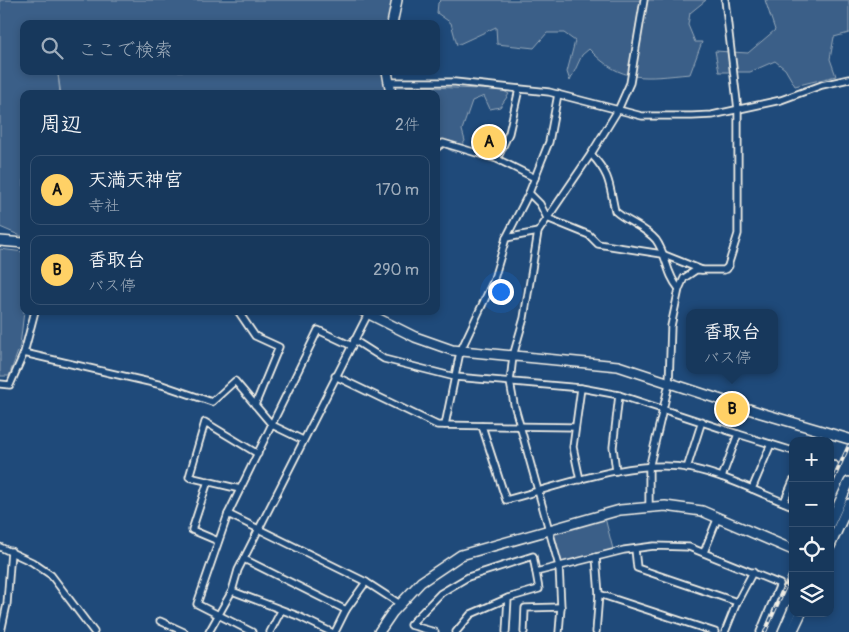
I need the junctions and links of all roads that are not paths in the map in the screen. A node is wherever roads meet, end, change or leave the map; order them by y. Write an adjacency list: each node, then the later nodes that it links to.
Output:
1 (397, 0): 4 (street)
2 (644, 0): 11 (street)
3 (725, 0): 12 (street)
4 (393, 20)
5 (388, 75): 7 (street)
6 (849, 79): 12 (street)
7 (389, 82): 8 (street); 9 (street)
8 (519, 89): 10 (street); 15 (street)
9 (390, 90)
10 (558, 94): 11 (street); 16 (street)
11 (618, 110): 12 (street); 14 (street)
12 (738, 110): 24 (street)
13 (440, 146): 15 (street)
14 (591, 154): 18 (street); 23 (street)
15 (497, 159): 16 (street)
16 (535, 178): 17 (street)
17 (529, 193): 18 (street); 20 (street)
18 (547, 218): 19 (street); 23 (street)
19 (538, 232): 20 (street); 33 (street)
20 (506, 238): 32 (street)
21 (0, 241): 22 (street)
22 (20, 243)
23 (662, 254): 24 (street); 25 (street)
24 (702, 270): 25 (street)
25 (679, 289): 38 (street)
26 (34, 315): 31 (street)
27 (241, 315): 41 (street)
28 (365, 315): 30 (street)
29 (372, 315): 32 (street)
30 (353, 343): 34 (street); 35 (street); 44 (street)
31 (24, 352): 37 (street); 41 (street)
32 (460, 352): 33 (street); 35 (street)
33 (513, 356): 36 (street); 38 (street)
34 (336, 376): 45 (street); 51 (street)
35 (455, 377): 36 (street); 45 (street)
36 (510, 382): 39 (street); 47 (street)
37 (0, 384)
38 (669, 384): 42 (street); 50 (street)
39 (581, 388): 40 (street); 48 (street)
40 (619, 395): 42 (street); 57 (street)
41 (255, 405): 44 (street)
42 (663, 410): 43 (street); 55 (street)
43 (702, 421): 49 (street); 56 (street)
44 (272, 425): 51 (street); 54 (street)
45 (445, 425): 46 (street)
46 (482, 426): 47 (street); 65 (street)
47 (520, 426): 48 (street); 65 (street)
48 (575, 427): 59 (street)
49 (738, 434): 52 (street); 58 (street)
50 (849, 439)
51 (303, 440): 73 (street)
52 (771, 444): 53 (street); 64 (street)
53 (789, 450)
54 (258, 454): 60 (street); 63 (street)
55 (649, 468): 56 (street); 57 (street); 69 (street)
56 (687, 468): 58 (street)
57 (616, 471): 59 (street)
58 (722, 477): 64 (street)
59 (580, 480): 65 (street)
60 (208, 481): 63 (street); 76 (street)
61 (793, 482): 66 (street)
62 (849, 482): 71 (street)
63 (240, 489): 70 (street)
64 (752, 489): 66 (street)
65 (539, 492): 74 (street)
66 (784, 502): 67 (street)
67 (789, 504)
68 (849, 504): 75 (street)
69 (649, 506): 72 (street); 74 (street)
70 (228, 514): 73 (street); 76 (street)
71 (834, 514)
72 (718, 517): 78 (street); 81 (street)
73 (258, 529): 83 (street); 87 (street)
74 (548, 529): 84 (street); 92 (street)
75 (834, 537)
76 (218, 541): 96 (street)
77 (0, 547): 80 (street)
78 (789, 548)
79 (635, 549): 81 (street); 82 (street); 91 (street)
80 (11, 551): 100 (street); 101 (street)
81 (704, 552): 86 (street)
82 (596, 557): 84 (street); 89 (street)
83 (244, 559): 88 (street); 95 (street)
84 (559, 566): 85 (street); 93 (street)
85 (536, 572): 90 (street); 109 (street)
86 (753, 572): 91 (street); 117 (street)
87 (366, 582): 92 (street); 95 (street)
88 (232, 591): 94 (street); 96 (street)
89 (598, 594): 114 (street); 115 (street)
90 (508, 598): 110 (street); 111 (street)
91 (737, 602): 116 (street)
92 (400, 604): 108 (street)
93 (561, 607): 112 (street); 113 (street)
94 (281, 610): 105 (street); 106 (street)
95 (346, 610): 107 (street)
96 (219, 615): 103 (street); 104 (street)
97 (790, 617): 118 (street)
98 (799, 617): 119 (street)
99 (160, 621): 102 (street)
100 (0, 632)
101 (94, 632)
102 (184, 632)
103 (209, 632)
104 (252, 632)
105 (270, 632)
106 (330, 632)
107 (335, 632)
108 (379, 632)
109 (435, 632)
110 (456, 632)
111 (506, 632)
112 (524, 632)
113 (559, 632)
114 (597, 632)
115 (715, 632)
116 (725, 632)
117 (760, 632)
118 (783, 632)
119 (792, 632)

